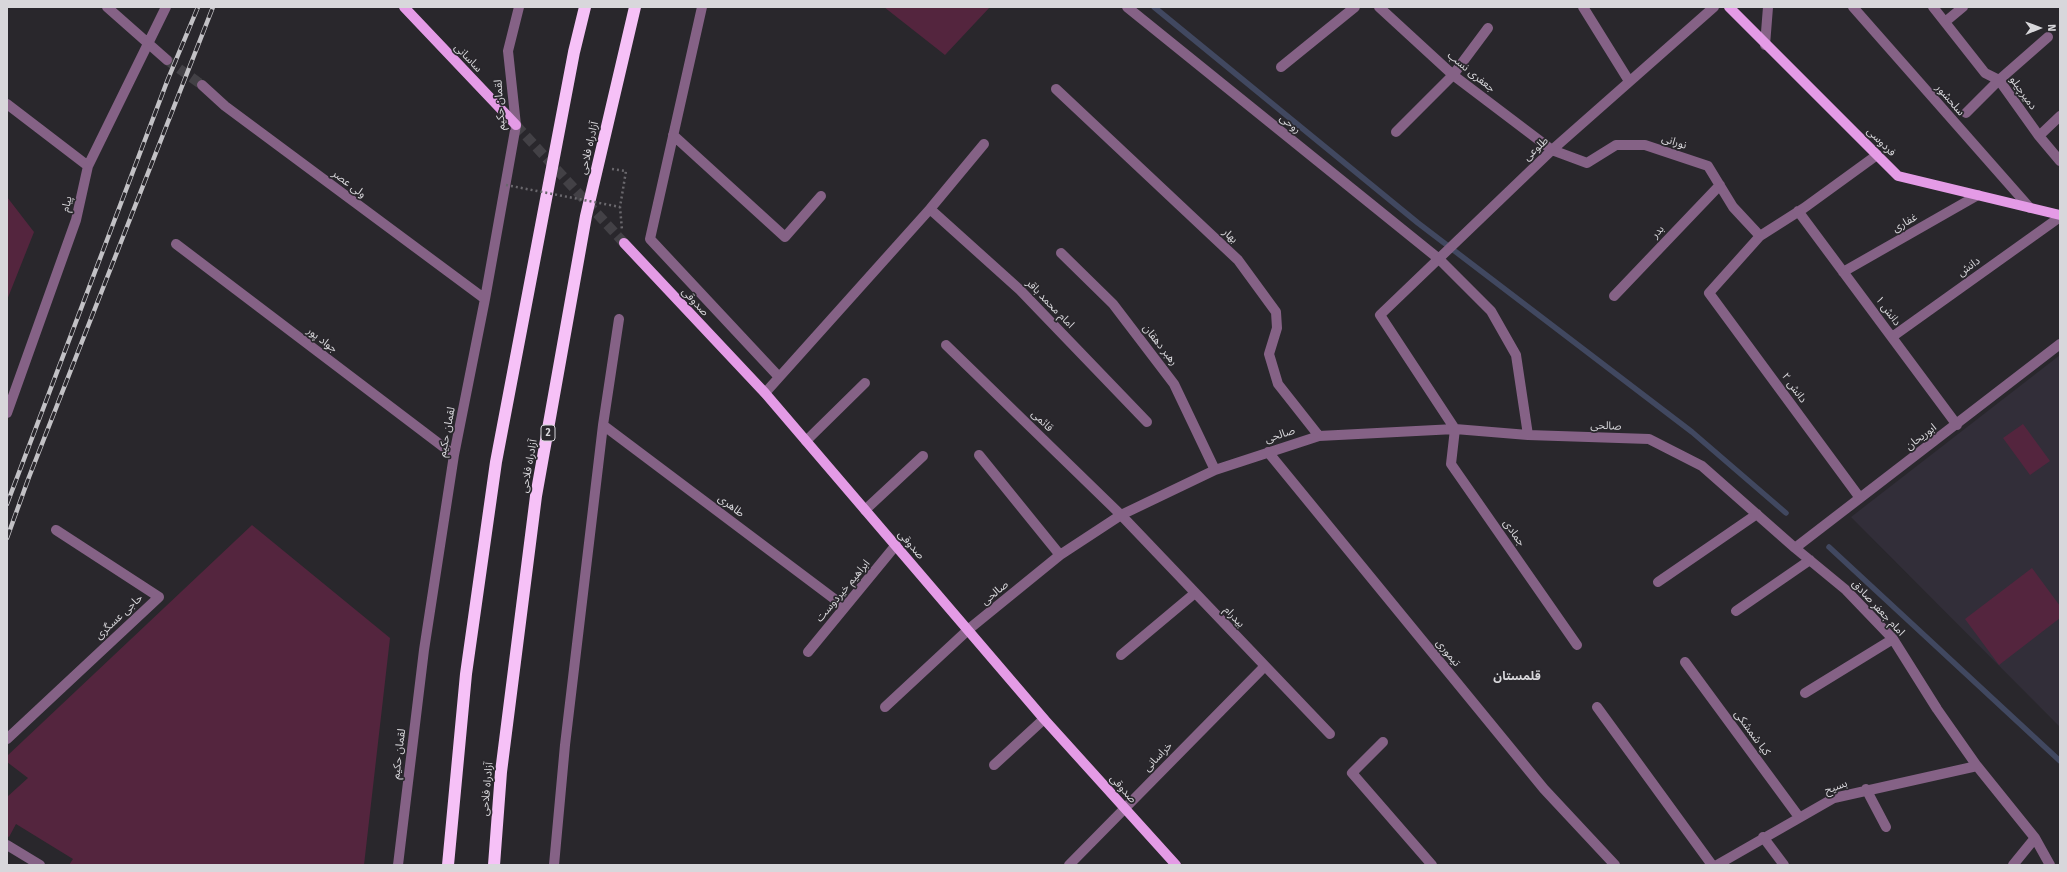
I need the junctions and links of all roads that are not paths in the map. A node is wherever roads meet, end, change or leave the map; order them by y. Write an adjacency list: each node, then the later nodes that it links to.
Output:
1 (107, 7): 21 (street)
2 (166, 7): 21 (street, پیام)
3 (404, 7): 33 (main road, ساسانی)
4 (519, 7): 33 (street, لقمان حکیم)
5 (584, 7): 116 (highway)
6 (635, 7): 117 (highway, آزادراه فلاحی / 2)
7 (702, 7): 35 (street)
8 (1127, 7): 53 (street, روحی)
9 (1355, 7): 24 (street)
10 (1379, 7): 25 (street, جعفری نسب)
11 (1583, 7): 27 (street)
12 (1714, 7): 27 (street, طلوعی)
13 (1729, 7): 22 (main road, فردوسی)
14 (1768, 7): 22 (street)
15 (1853, 7): 45 (street, سلحشور)
16 (1933, 7): 18 (street, دمیرچیلو)
17 (1962, 7): 18 (street)
18 (1944, 22): 26 (street, دمیرچیلو)
19 (1488, 28): 25 (street)
20 (2048, 37): 26 (street)
21 (149, 44): 23 (street); 41 (street, پیام)
22 (1765, 44): 39 (main road, فردوسی)
23 (167, 60)
24 (1281, 67)
25 (1453, 75): 34 (street); 38 (street, جعفری نسب)
26 (1999, 80): 31 (street); 36 (street, دمیرچیلو)
27 (1629, 81): 38 (street, طلوعی)
28 (202, 85): 56 (street, ولی عصر)
29 (1056, 89): 70 (street, بهار)
30 (7, 104): 41 (street)
31 (1966, 113)
32 (2060, 116): 36 (street)
33 (516, 125): 56 (street, لقمان حکیم)
34 (1396, 132)
35 (673, 135): 44 (street); 61 (street)
36 (2039, 136): 40 (street, دمیرچیلو)
37 (984, 144): 46 (street)
38 (1552, 150): 42 (street, نورانی); 53 (street, طلوعی)
39 (1877, 155): 43 (main road, فردوسی); 47 (street)
40 (2060, 161)
41 (88, 166): 64 (street, پیام)
42 (1720, 185): 49 (street, نورانی); 55 (street, بدر)
43 (1978, 195): 45 (main road, فردوسی); 54 (street, غفاری)
44 (821, 196)
45 (2030, 208): 48 (main road, فردوسی)
46 (930, 209): 61 (street); 65 (street, امام محمد باقر)
47 (1798, 211): 49 (street); 54 (street, دانش ۱)
48 (2060, 216): 58 (street, دانش)
49 (1760, 236): 78 (street, دانش ۲)
50 (624, 243): 63 (main road, صدوقی)
51 (176, 244): 74 (street, جواد پور)
52 (1061, 253): 77 (street, رهبر دهقان)
53 (1439, 259): 68 (street, طلوعی); 69 (street, روحی)
54 (1843, 272): 58 (street, دانش ۱)
55 (1614, 296)
56 (485, 299): 74 (street, لقمان حکیم)
57 (619, 319): 66 (street)
58 (1892, 338): 67 (street, دانش ۱)
59 (2060, 344): 67 (street, ابوریحان)
60 (946, 345): 81 (street, قائمی)
61 (779, 377): 63 (street)
62 (865, 383): 72 (street)
63 (765, 393): 72 (main road, صدوقی)
64 (7, 413)
65 (1148, 422)
66 (603, 425): 89 (street, طاهری); 118 (street)
67 (1957, 425): 78 (street, ابوریحان)
68 (1454, 429): 69 (street, صالحی); 70 (street, صالحی); 93 (street, جمادی)
69 (1528, 435): 71 (street, صالحی)
70 (1319, 436): 73 (street, صالحی)
71 (1649, 439): 80 (street, امام جعفر صادق)
72 (806, 441): 79 (main road, صدوقی)
73 (1268, 452): 77 (street, صالحی); 122 (street, تیموری)
74 (454, 455): 115 (street, لقمان حکیم)
75 (979, 455): 85 (street)
76 (923, 456): 79 (street)
77 (1215, 470): 81 (street, صالحی)
78 (1860, 498): 84 (street, ابوریحان)
79 (865, 510): 83 (main road, صدوقی)
80 (1757, 514): 84 (street, امام جعفر صادق); 87 (street)
81 (1121, 516): 85 (street, صالحی); 88 (street, بیدرام)
82 (56, 530): 103 (street, حاجی عسگری)
83 (896, 545): 89 (street, ابراهیم خیردوست); 91 (main road, صدوقی)
84 (1795, 548): 86 (street, امام جعفر صادق)
85 (1060, 555): 91 (street, صالحی)
86 (1810, 560): 90 (street); 92 (street, امام جعفر صادق)
87 (1658, 582)
88 (1195, 593): 95 (street); 97 (street, بیدرام)
89 (845, 607): 94 (street, ابراهیم خیردوست)
90 (1736, 611)
91 (969, 629): 99 (street, صالحی); 101 (main road, صدوقی)
92 (1894, 639): 98 (street); 106 (street, امام جعفر صادق)
93 (1577, 645)
94 (808, 652)
95 (1121, 655)
96 (1686, 662): 109 (street, کیا شمشکی)
97 (1265, 666): 102 (street, بیدرام); 108 (street, خراسانی)
98 (1805, 693)
99 (885, 707)
100 (1597, 707): 123 (street)
101 (1044, 719): 105 (street); 108 (main road, صدوقی)
102 (1330, 734)
103 (7, 739)
104 (1383, 742): 121 (street)
105 (994, 765)
106 (1977, 766): 107 (street, بسیح); 112 (street, امام جعفر صادق)
107 (1866, 789): 109 (street, بسیح); 110 (street)
108 (1124, 809): 119 (street, خراسانی); 120 (main road, صدوقی)
109 (1799, 817): 111 (street, بسیح)
110 (1886, 827)
111 (1763, 837): 124 (street, بسیح); 125 (street)
112 (2035, 838): 126 (street); 127 (street, امام جعفر صادق)
113 (7, 845): 114 (street)
114 (40, 865)
115 (398, 865)
116 (448, 865)
117 (494, 865)
118 (554, 865)
119 (1068, 865)
120 (1176, 865)
121 (1432, 865)
122 (1615, 865)
123 (1712, 865)
124 (1717, 865)
125 (1784, 865)
126 (2012, 865)
127 (2050, 865)

